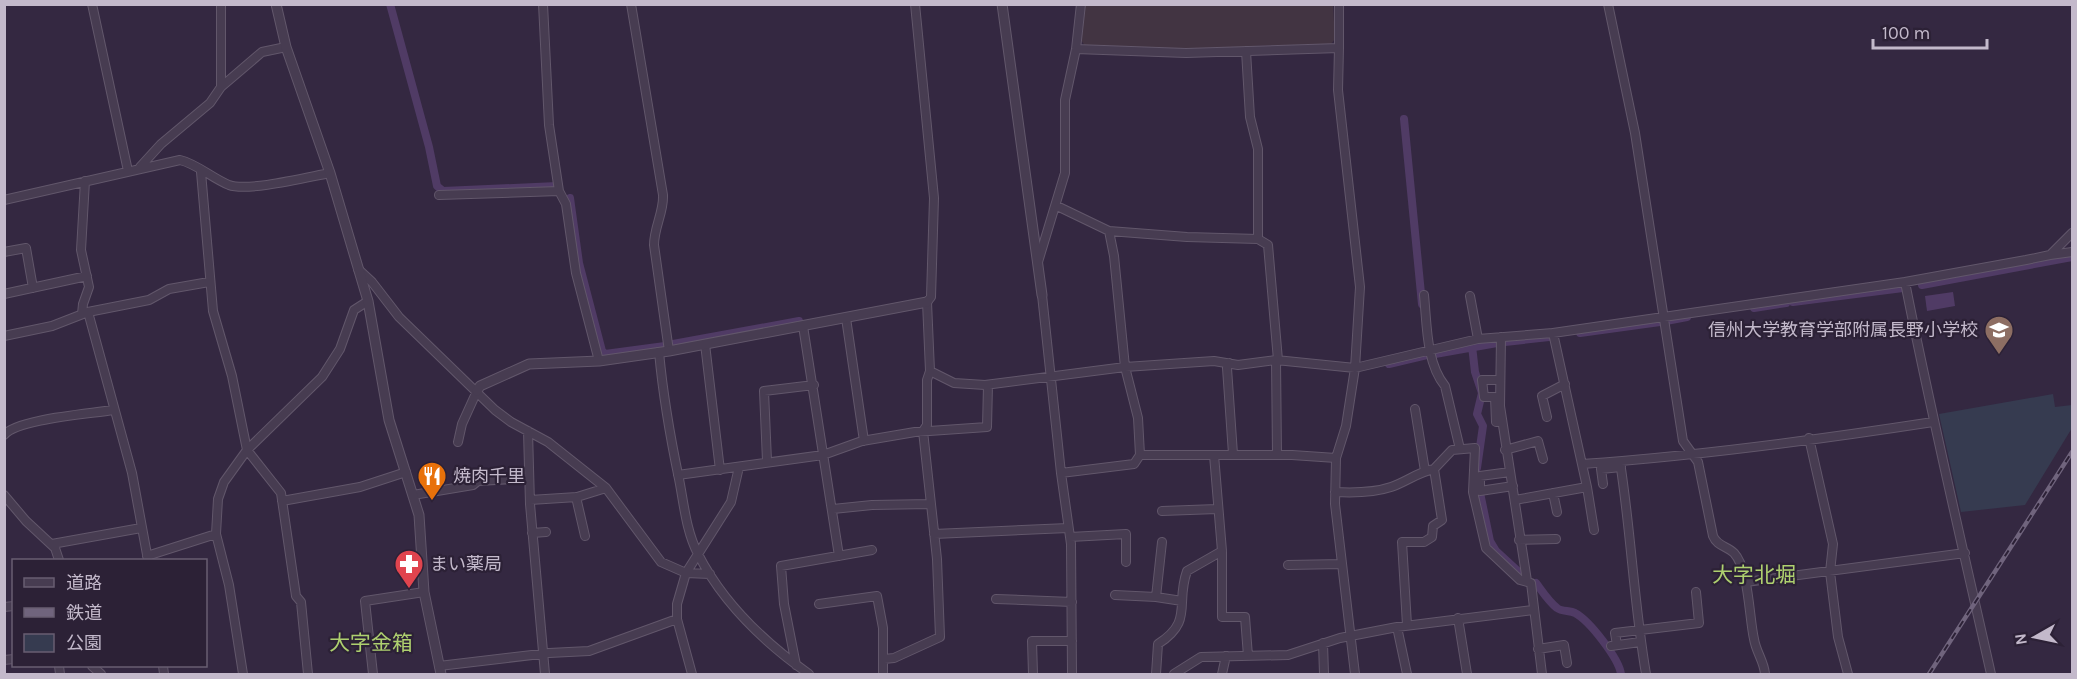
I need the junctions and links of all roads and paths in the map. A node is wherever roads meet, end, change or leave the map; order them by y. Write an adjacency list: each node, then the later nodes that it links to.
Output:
1 (92, 4): 17 (street)
2 (221, 4): 15 (street)
3 (276, 4): 11 (street)
4 (543, 4): 21 (street)
5 (630, 4): 52 (street)
6 (915, 4): 41 (street)
7 (1002, 4): 31 (street)
8 (1080, 4): 13 (street)
9 (1340, 4): 12 (street)
10 (1608, 4): 44 (street)
11 (286, 46): 15 (street); 19 (street)
12 (1339, 48): 14 (street); 58 (street)
13 (1076, 49): 14 (street); 24 (street)
14 (1246, 51): 27 (street)
15 (221, 87): 16 (street)
16 (139, 168): 17 (street); 18 (street)
17 (128, 171): 20 (street)
18 (201, 172): 19 (street); 34 (street)
19 (330, 173): 32 (street)
20 (85, 181): 23 (street); 33 (street)
21 (559, 191): 22 (street); 55 (street)
22 (439, 195)
23 (5, 198)
24 (1057, 206): 25 (street); 31 (street)
25 (1109, 231): 27 (street); 57 (street)
26 (2073, 233): 30 (street)
27 (1258, 238): 54 (street)
28 (4, 252): 36 (street)
29 (2073, 252): 30 (street)
30 (2050, 255): 35 (street)
31 (1037, 263): 38 (street)
32 (357, 267): 42 (street); 65 (street)
33 (87, 276): 36 (street); 43 (street)
34 (209, 282): 43 (street); 78 (street)
35 (1905, 282): 44 (street); 70 (street)
36 (33, 288): 37 (street)
37 (4, 294)
38 (1041, 295): 60 (street)
39 (1424, 296): 53 (street)
40 (1470, 297): 50 (street)
41 (929, 300): 45 (street); 59 (street)
42 (368, 301): 78 (street); 95 (street)
43 (85, 313): 48 (street); 67 (street)
44 (1662, 317): 47 (street); 85 (street)
45 (846, 318): 46 (street); 75 (street)
46 (803, 326): 51 (street); 63 (street)
47 (1554, 333): 49 (street); 62 (street)
48 (4, 336)
49 (1501, 337): 50 (street); 61 (street)
50 (1478, 339): 53 (street)
51 (705, 344): 52 (street); 93 (street)
52 (664, 351): 55 (street); 98 (street)
53 (1430, 351): 58 (street); 77 (street)
54 (1277, 360): 56 (street); 58 (street); 83 (street)
55 (598, 362): 65 (street)
56 (1229, 363): 57 (street); 82 (street)
57 (1125, 367): 60 (street); 80 (street)
58 (1355, 368): 86 (street)
59 (930, 371): 64 (street); 72 (street)
60 (1051, 376): 64 (street); 97 (street)
61 (1500, 380): 69 (street); 69 (street)
62 (1564, 384): 68 (street); 89 (street)
63 (814, 385): 84 (street); 88 (street)
64 (988, 385): 72 (street)
65 (477, 391): 71 (street); 76 (street)
66 (1415, 409): 94 (street)
67 (113, 410): 73 (street); 117 (street)
68 (1547, 417)
69 (1502, 422): 79 (street)
70 (1933, 422): 74 (street); 132 (street)
71 (528, 431): 99 (street); 103 (street)
72 (923, 431): 75 (street); 112 (street)
73 (4, 435)
74 (1809, 438): 85 (street); 140 (street)
75 (864, 441): 84 (street)
76 (458, 442)
77 (1461, 449): 92 (street); 143 (street)
78 (247, 450): 111 (street); 121 (street)
79 (1505, 450): 87 (street); 96 (street)
80 (1140, 454): 81 (street); 97 (street)
81 (1214, 454): 82 (street); 114 (street)
82 (1233, 454): 83 (street)
83 (1277, 454): 86 (street)
84 (824, 455): 88 (street); 113 (street)
85 (1693, 456): 90 (street); 144 (street)
86 (1336, 458): 104 (street)
87 (1543, 459)
88 (767, 461): 91 (street)
89 (1582, 464): 90 (street); 102 (street)
90 (1620, 464): 100 (street); 158 (street)
91 (739, 467): 93 (street); 133 (street)
92 (1434, 469): 94 (street); 156 (street)
93 (720, 470): 98 (street)
94 (1425, 471): 104 (street)
95 (406, 472): 107 (street); 111 (street)
96 (1510, 472): 101 (street); 101 (street)
97 (1061, 473): 118 (street)
98 (678, 475): 133 (street)
99 (529, 478): 107 (street); 109 (street)
100 (1603, 484)
101 (1513, 486): 110 (street)
102 (1587, 487): 105 (street); 119 (street)
103 (606, 488): 108 (street); 141 (street)
104 (1335, 492): 138 (street)
105 (1553, 493): 110 (street); 116 (street)
106 (4, 495): 129 (street)
107 (413, 495): 145 (street)
108 (576, 497): 109 (street); 124 (street)
109 (530, 500): 122 (street)
110 (1515, 500): 127 (street)
111 (282, 501): 173 (street)
112 (931, 504): 113 (street); 123 (street)
113 (833, 509): 134 (street)
114 (1217, 509): 115 (street); 131 (street)
115 (1162, 511)
116 (1557, 512)
117 (141, 528): 129 (street); 135 (street)
118 (1068, 528): 123 (street); 125 (street)
119 (1594, 530)
120 (546, 532): 122 (street)
121 (216, 534): 135 (street); 172 (street)
122 (532, 534): 164 (street)
123 (934, 534): 167 (street)
124 (585, 536)
125 (1070, 537): 137 (street); 151 (street)
126 (1556, 539): 127 (street)
127 (1519, 540): 143 (street)
128 (1162, 542): 148 (street)
129 (52, 544): 136 (street)
130 (872, 550): 134 (street)
131 (1222, 551): 150 (street); 166 (street)
132 (1965, 553): 140 (street); 192 (street)
133 (698, 554): 141 (street); 142 (street)
134 (839, 556): 169 (street)
135 (148, 558)
136 (58, 559)
137 (1126, 562)
138 (1342, 564): 139 (street); 159 (street)
139 (1288, 565)
140 (1830, 572): 144 (street); 191 (street)
141 (686, 573): 142 (street); 154 (street)
142 (710, 574): 169 (street)
143 (1527, 581): 153 (street)
144 (1746, 582): 190 (street)
145 (424, 592): 170 (street); 171 (street)
146 (1696, 592): 158 (street)
147 (1115, 595): 148 (street)
148 (1156, 597): 150 (street)
149 (996, 599): 151 (street)
150 (1182, 601): 181 (street)
151 (1072, 602): 160 (street)
152 (819, 604): 167 (street)
153 (1533, 610): 155 (street); 163 (street)
154 (677, 618): 164 (street); 176 (street)
155 (1458, 618): 156 (street); 187 (street)
156 (1407, 625): 157 (street)
157 (1397, 627): 159 (street); 186 (street)
158 (1639, 630): 161 (street); 161 (street)
159 (1349, 636): 162 (street); 185 (street)
160 (1072, 641): 179 (street); 180 (street)
161 (1641, 642): 189 (street)
162 (1323, 644): 166 (street); 184 (street)
163 (1538, 649): 168 (street); 188 (street)
164 (542, 654): 170 (street); 175 (street)
165 (1226, 656): 166 (street); 182 (street); 183 (street)
166 (1248, 656)
167 (884, 659): 178 (street)
168 (1567, 663)
169 (796, 665): 177 (street)
170 (440, 670)
171 (373, 674): 174 (street)
172 (243, 675)
173 (308, 675)
174 (365, 675)
175 (545, 675)
176 (692, 675)
177 (809, 675)
178 (884, 675)
179 (1033, 675)
180 (1072, 675)
181 (1156, 675)
182 (1174, 675)
183 (1222, 675)
184 (1324, 675)
185 (1355, 675)
186 (1407, 675)
187 (1467, 675)
188 (1542, 675)
189 (1646, 675)
190 (1765, 675)
191 (1848, 675)
192 (1991, 675)

